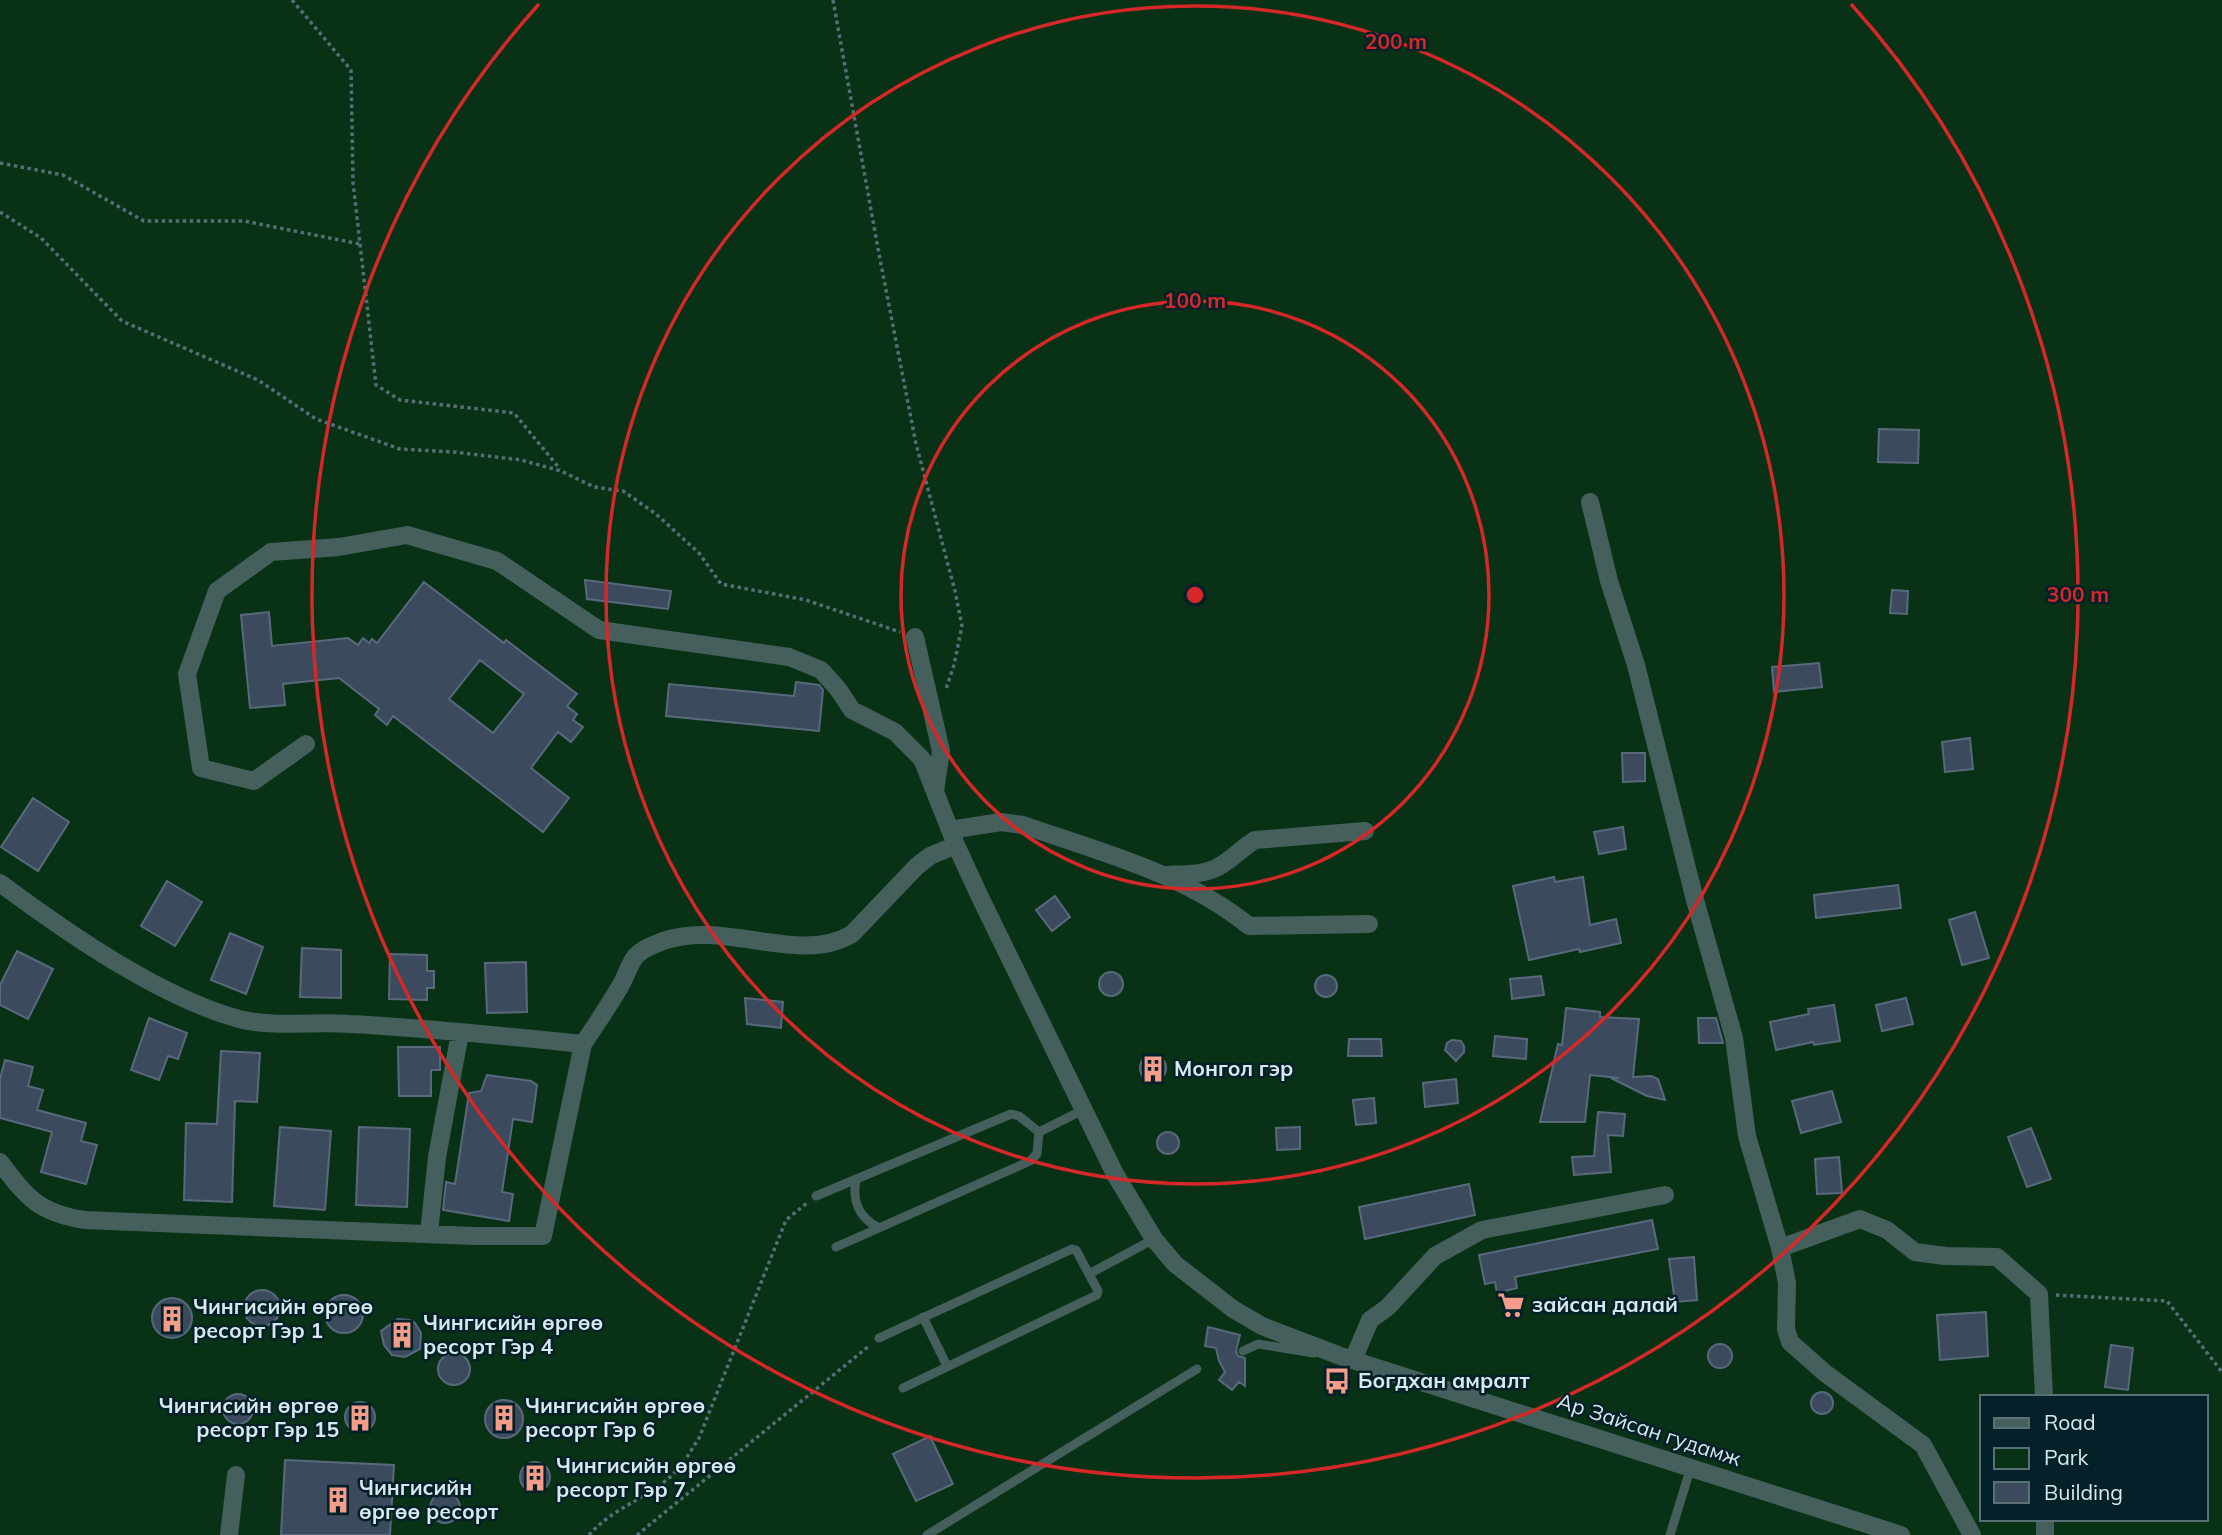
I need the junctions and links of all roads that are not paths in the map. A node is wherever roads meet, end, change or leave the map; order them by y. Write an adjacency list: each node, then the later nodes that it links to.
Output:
1 (1590, 502): 22 (street)
2 (915, 637): 4 (street)
3 (306, 744): 4 (street, Ар Зайсан гудамж)
4 (935, 792): 6 (street, Ар Зайсан гудамж)
5 (1365, 831): 7 (street)
6 (953, 838): 7 (street); 11 (street); 12 (street, Ар Зайсан гудамж)
7 (1167, 875): 9 (street)
8 (0, 883): 10 (street)
9 (1369, 924)
10 (460, 1032): 11 (street); 19 (street)
11 (583, 1044): 19 (street)
12 (1083, 1110): 13 (lane); 20 (street, Ар Зайсан гудамж)
13 (1039, 1132): 15 (lane); 18 (lane)
14 (0, 1162): 19 (street)
15 (856, 1179): 17 (lane); 18 (lane)
16 (1665, 1195): 27 (street)
17 (816, 1196)
18 (879, 1228): 21 (lane)
19 (429, 1233)
20 (1154, 1239): 23 (lane); 27 (street, Ар Зайсан гудамж)
21 (836, 1247)
22 (1780, 1248): 31 (street); 38 (street)
23 (1089, 1274): 24 (lane); 28 (lane)
24 (923, 1317): 25 (lane); 28 (lane)
25 (879, 1338)
26 (1243, 1351): 27 (lane)
27 (1348, 1359): 32 (street, Ар Зайсан гудамж)
28 (947, 1366): 30 (lane)
29 (1197, 1369): 35 (lane)
30 (903, 1388)
31 (2044, 1395)
32 (1690, 1467): 36 (lane); 37 (street, Ар Зайсан гудамж)
33 (236, 1475): 34 (street)
34 (229, 1535)
35 (927, 1535)
36 (1670, 1535)
37 (1901, 1535)
38 (1972, 1535)

